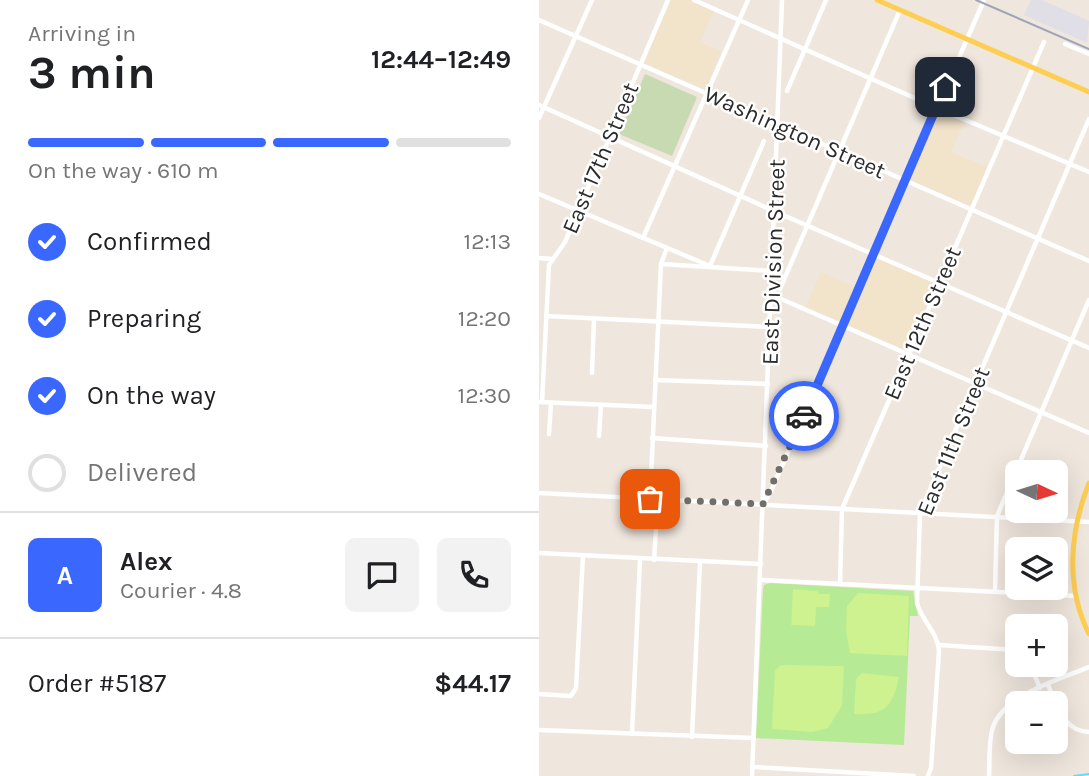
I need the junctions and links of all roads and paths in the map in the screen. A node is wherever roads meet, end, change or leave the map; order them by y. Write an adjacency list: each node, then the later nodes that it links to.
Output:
1 (592, 0): 12 (street)
2 (668, 0): 19 (street, East 17th Street)
3 (694, 0): 11 (street)
4 (748, 0): 11 (street)
5 (782, 0): 13 (street, East Division Street)
6 (826, 0): 17 (street)
7 (877, 0): 9 (main road)
8 (984, 0): 14 (street)
9 (900, 10): 14 (main road); 21 (street)
10 (539, 20): 12 (street, Washington Street)
11 (739, 20): 13 (street); 24 (street)
12 (574, 35): 19 (street, Washington Street); 25 (street)
13 (781, 38): 17 (street); 29 (street, East Division Street)
14 (965, 39): 20 (main road); 26 (street)
15 (1044, 42): 20 (street, East 12th Street)
16 (1066, 44): 18 (street)
17 (805, 49): 21 (street); 22 (street)
18 (1089, 54)
19 (641, 64): 24 (street, Washington Street); 31 (street, East 17th Street)
20 (1032, 68): 23 (main road); 30 (street, East 12th Street)
21 (870, 78): 26 (street); 33 (street)
22 (787, 91)
23 (1089, 92)
24 (707, 93): 29 (street, Washington Street); 35 (street)
25 (541, 106): 27 (street); 31 (street)
26 (937, 108): 30 (street); 37 (street)
27 (539, 118)
28 (1089, 119): 34 (street, East 11th Street)
29 (779, 124): 33 (street, Washington Street); 42 (street, East Division Street)
30 (1003, 136): 34 (street); 41 (street, East 12th Street)
31 (609, 137): 35 (street); 40 (street, East 17th Street)
32 (764, 141): 39 (street)
33 (839, 152): 37 (street, Washington Street); 43 (street)
34 (1070, 164): 36 (street); 45 (street, East 11th Street)
35 (674, 165): 39 (street); 44 (street)
36 (1089, 172)
37 (906, 180): 41 (street, Washington Street); 47 (street)
38 (539, 194): 40 (street)
39 (740, 195): 42 (street); 52 (street)
40 (578, 209): 44 (street); 49 (street, East 17th Street)
41 (971, 209): 45 (street, Washington Street); 54 (street, East 12th Street)
42 (776, 212): 43 (street); 53 (street, East Division Street)
43 (807, 225): 47 (street); 55 (street)
44 (643, 238): 46 (street)
45 (1038, 239): 50 (street, Washington Street); 58 (street, East 11th Street)
46 (667, 248): 51 (street); 52 (street)
47 (875, 253): 54 (street); 62 (street)
48 (539, 258): 49 (street)
49 (552, 259): 59 (street, East 17th Street)
50 (1089, 261)
51 (661, 264): 52 (street); 61 (street)
52 (710, 266): 53 (street)
53 (772, 271): 56 (street, East Division Street)
54 (939, 282): 58 (street); 66 (street, East 12th Street)
55 (780, 289)
56 (772, 295): 62 (street); 63 (street, East Division Street)
57 (1089, 300): 64 (street)
58 (1007, 311): 64 (street); 70 (street, East 11th Street)
59 (546, 316): 60 (street); 71 (street, East 17th Street)
60 (594, 319): 61 (street); 67 (street)
61 (658, 322): 63 (street); 68 (street)
62 (844, 325): 66 (street); 85 (street)
63 (770, 327): 69 (street, East Division Street)
64 (1072, 340): 65 (street); 75 (street)
65 (1089, 348)
66 (909, 354): 70 (street); 86 (street, East 12th Street)
67 (592, 373)
68 (655, 380): 69 (street); 74 (street)
69 (768, 384): 80 (street, East Division Street)
70 (975, 384): 75 (street); 87 (street, East 11th Street)
71 (540, 402): 72 (street)
72 (551, 403): 73 (street); 77 (street)
73 (601, 405): 74 (street); 78 (street)
74 (653, 407): 79 (street)
75 (1041, 413): 76 (street); 88 (street)
76 (1089, 433)
77 (549, 434)
78 (600, 436)
79 (652, 438): 80 (street); 83 (street)
80 (765, 446): 85 (street, East Division Street)
81 (1089, 482): 89 (main road)
82 (539, 493): 83 (street)
83 (650, 499): 84 (street)
84 (658, 499): 85 (street); 94 (street)
85 (763, 504): 86 (street); 96 (street, East Division Street)
86 (842, 509): 87 (street); 98 (street, East 12th Street)
87 (920, 513): 88 (street); 99 (street, East 11th Street)
88 (997, 516): 89 (street); 100 (street)
89 (1076, 522): 90 (street); 101 (main road)
90 (1089, 522)
91 (539, 553): 92 (street)
92 (583, 555): 93 (street); 109 (street)
93 (641, 560): 94 (street); 112 (street)
94 (655, 560): 95 (street)
95 (700, 562): 96 (street); 113 (street)
96 (761, 564): 97 (street, East Division Street)
97 (761, 580): 98 (street); 114 (street, East Division Street)
98 (840, 584): 99 (street)
99 (917, 587): 100 (street); 103 (street, East 11th Street)
100 (995, 591): 101 (street)
101 (1076, 596): 102 (main road)
102 (1089, 634)
103 (938, 645): 104 (street); 118 (street)
104 (1005, 649)
105 (1089, 667): 107 (street)
106 (1035, 677): 108 (street)
107 (1048, 685): 108 (street); 111 (street)
108 (1040, 688): 119 (street)
109 (539, 694)
110 (539, 730): 112 (street)
111 (1089, 732)
112 (632, 734): 113 (street)
113 (692, 737): 114 (street)
114 (754, 738): 115 (street, East Division Street)
115 (753, 767): 116 (street, East Division Street); 117 (street)
116 (752, 776)
117 (914, 776)
118 (928, 776)
119 (989, 776)

